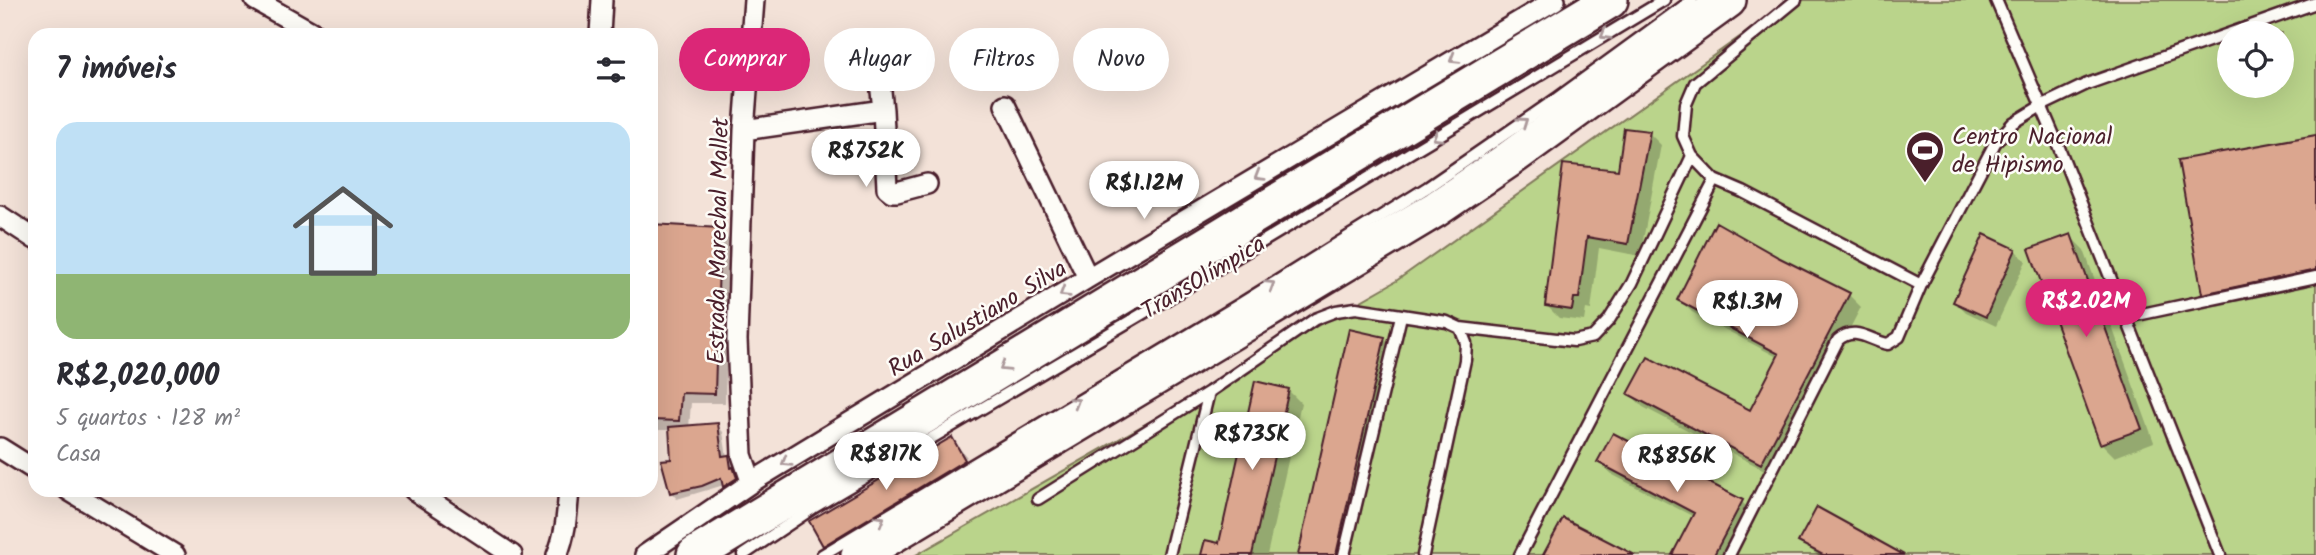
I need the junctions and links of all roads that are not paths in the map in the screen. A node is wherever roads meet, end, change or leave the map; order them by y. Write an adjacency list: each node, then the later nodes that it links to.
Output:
1 (255, 0): 13 (street)
2 (602, 0): 14 (street)
3 (754, 0): 20 (street, Estrada Marechal Mallet)
4 (1555, 0): 27 (street, Rua Salustiano Silva, one-way to 27)
5 (1562, 0): 28 (highway)
6 (1610, 0): 28 (highway, TransOlímpica)
7 (1664, 0): 46 (lane, TransOlímpica, one-way to 46)
8 (1692, 0): 16 (lane, TransOlímpica)
9 (1728, 0): 16 (highway, TransOlímpica)
10 (1796, 0): 21 (lane)
11 (1996, 0): 18 (lane)
12 (2316, 3): 18 (lane)
13 (305, 28)
14 (600, 28)
15 (881, 91): 19 (street)
16 (1566, 104): 47 (lane, TransOlímpica, one-way to 16); 48 (highway, TransOlímpica)
17 (1006, 105): 27 (street)
18 (2041, 106): 29 (lane); 31 (lane)
19 (883, 110): 20 (street); 23 (street)
20 (744, 130): 36 (street, Estrada Marechal Mallet)
21 (1692, 156): 22 (lane); 32 (lane)
22 (1715, 180): 29 (lane); 52 (lane)
23 (927, 184)
24 (0, 216): 25 (street)
25 (28, 234)
26 (2316, 277): 31 (lane)
27 (1088, 278): 36 (street, Rua Salustiano Silva, one-way to 36)
28 (1142, 282): 45 (highway, TransOlímpica, one-way to 45)
29 (1921, 285): 53 (lane)
30 (1401, 316): 32 (lane); 33 (lane); 50 (lane)
31 (2128, 317): 54 (lane)
32 (1460, 328): 51 (lane)
33 (1209, 392): 40 (lane); 49 (lane)
34 (4, 457): 35 (street)
35 (28, 467)
36 (755, 480): 44 (street, Rua Salustiano Silva)
37 (79, 497): 41 (street)
38 (425, 497): 42 (street)
39 (568, 497): 43 (street)
40 (1038, 499)
41 (174, 555)
42 (512, 555)
43 (557, 555)
44 (645, 555)
45 (695, 555)
46 (743, 555)
47 (822, 555)
48 (859, 555)
49 (1168, 555)
50 (1344, 555)
51 (1423, 555)
52 (1520, 555)
53 (1729, 555)
54 (2220, 555)

